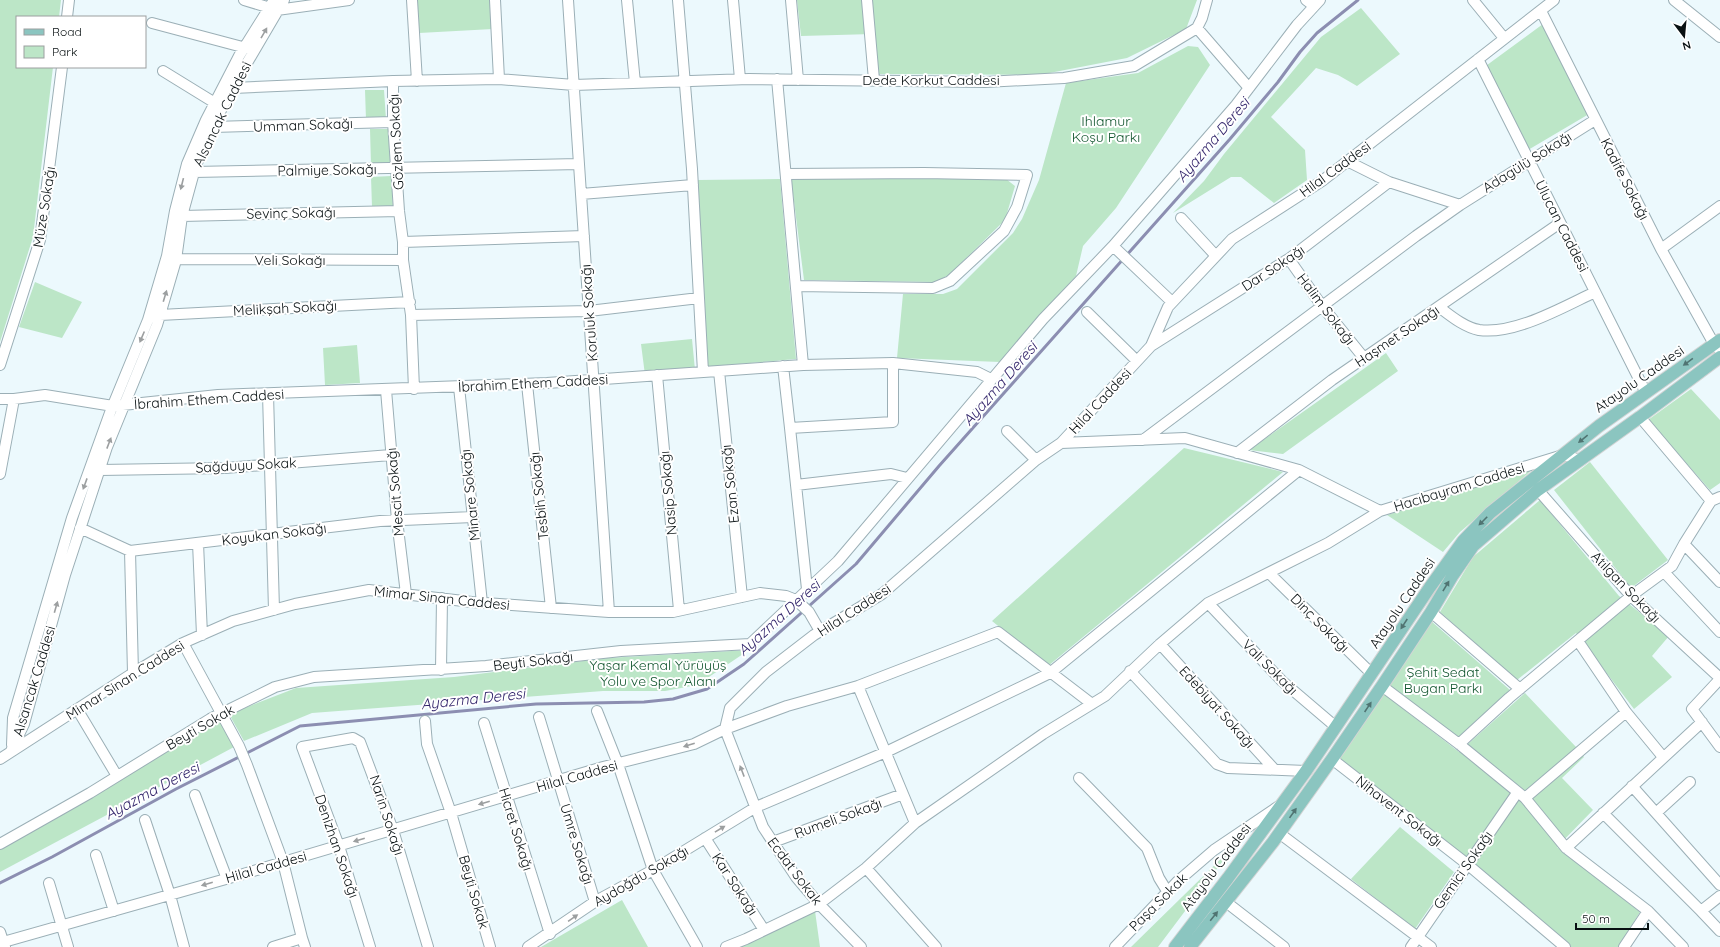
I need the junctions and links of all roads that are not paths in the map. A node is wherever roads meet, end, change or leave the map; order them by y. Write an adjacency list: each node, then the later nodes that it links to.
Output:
1 (69, 0): 20 (street)
2 (244, 0): 18 (street)
3 (284, 0): 18 (street, Alsancak Caddesi)
4 (349, 0): 18 (street)
5 (412, 0): 32 (street)
6 (495, 0): 29 (street)
7 (568, 0): 38 (street, Koruluk Sokağı)
8 (627, 0): 37 (street)
9 (678, 0): 36 (street)
10 (733, 0): 30 (street)
11 (791, 0): 33 (street)
12 (868, 0): 34 (street)
13 (1208, 0): 22 (street)
14 (1474, 0): 24 (street)
15 (1674, 0): 23 (street)
16 (1552, 1): 19 (street, Hilal Caddesi)
17 (1313, 2): 40 (street, Beyti Sokağı)
18 (273, 6): 25 (street, Alsancak Caddesi)
19 (1541, 11): 24 (street, Hilal Caddesi); 42 (street, Kadife Sokağı)
20 (67, 16)
21 (152, 23): 25 (street)
22 (1197, 28): 34 (street, Dede Korkut Caddesi); 40 (street)
23 (1720, 37)
24 (1504, 38): 26 (street, Hilal Caddesi)
25 (249, 49): 39 (street, Alsancak Caddesi); 41 (street, Alsancak Caddesi)
26 (1478, 59): 45 (street, Ulucan Caddesi); 46 (street, Hilal Caddesi)
27 (62, 68): 85 (street, Müze Sokağı)
28 (163, 71): 41 (street)
29 (499, 79): 32 (street, Dede Korkut Caddesi); 38 (street, Dede Korkut Caddesi)
30 (740, 79): 31 (street, Dede Korkut Caddesi); 36 (street, Dede Korkut Caddesi)
31 (777, 79): 33 (street, Dede Korkut Caddesi); 50 (street)
32 (417, 80): 35 (street, Dede Korkut Caddesi)
33 (798, 80): 34 (street, Dede Korkut Caddesi)
34 (874, 80)
35 (394, 81): 39 (street, Gözlem Sokağı); 43 (street, Gözlem Sokağı)
36 (685, 81): 37 (street, Dede Korkut Caddesi); 52 (street)
37 (635, 83): 38 (street, Dede Korkut Caddesi)
38 (574, 85): 47 (street, Koruluk Sokağı)
39 (233, 88): 44 (street, Alsancak Caddesi)
40 (1249, 88): 62 (street, Beyti Sokağı)
41 (215, 103): 66 (street, Alsancak Caddesi, one-way to 66)
42 (1595, 120): 45 (street, Adagülü Sokağı); 63 (street, Kadife Sokağı)
43 (393, 122): 44 (street, Umman Sokağı); 48 (street, Gözlem Sokağı)
44 (213, 128): 49 (street, Alsancak Caddesi)
45 (1529, 160): 54 (street, Adagülü Sokağı); 59 (street, Ulucan Caddesi)
46 (1347, 161): 51 (street); 64 (street, Hilal Caddesi)
47 (579, 164): 48 (street, Palmiye Sokağı); 53 (street, Koruluk Sokağı)
48 (397, 169): 49 (street, Palmiye Sokağı); 56 (street, Gözlem Sokağı)
49 (194, 172): 57 (street, Alsancak Caddesi)
50 (786, 174): 68 (street); 68 (street)
51 (1389, 182): 54 (street); 65 (street, Dar Sokağı)
52 (693, 185): 53 (street); 70 (street)
53 (581, 194): 60 (street, Koruluk Sokağı)
54 (1460, 205): 73 (street, Adagülü Sokağı)
55 (1720, 206): 63 (street)
56 (399, 211): 57 (street, Sevinç Sokağı); 61 (street, Gözlem Sokağı)
57 (182, 216): 66 (street, Alsancak Caddesi)
58 (1181, 218): 64 (street)
59 (1560, 223): 69 (street, Ulucan Caddesi); 74 (street, Haşmet Sokağı)
60 (584, 236): 61 (street); 75 (street, Koruluk Sokağı)
61 (403, 242): 67 (street, Gözlem Sokağı)
62 (1113, 246): 72 (street); 91 (street, Beyti Sokağı)
63 (1660, 249): 79 (street, Kadife Sokağı)
64 (1216, 256): 72 (street, Hilal Caddesi)
65 (1290, 258): 73 (street, Halim Sokağı); 80 (street, Dar Sokağı)
66 (171, 259): 67 (street, Veli Sokağı); 77 (street, Alsancak Caddesi, one-way to 66); 102 (street, Alsancak Caddesi, one-way to 102)
67 (403, 260): 71 (street, Gözlem Sokağı)
68 (796, 286): 86 (street)
69 (1595, 292): 74 (street); 97 (street, Ulucan Caddesi)
70 (699, 298): 75 (street); 89 (street)
71 (410, 302): 77 (street, Melikşah Sokağı); 78 (street, Gözlem Sokağı)
72 (1172, 302): 80 (street, Hilal Caddesi)
73 (1322, 306): 82 (street, Halim Sokağı); 106 (street, Adagülü Sokağı)
74 (1439, 307): 82 (street, Haşmet Sokağı)
75 (589, 311): 78 (street); 92 (street, Koruluk Sokağı)
76 (1087, 312): 83 (street)
77 (160, 315): 101 (street, Alsancak Caddesi)
78 (410, 315): 95 (street, Gözlem Sokağı)
79 (1718, 345): 97 (main road, Atayolu Caddesi, one-way to 97)
80 (1151, 346): 83 (street, Hilal Caddesi)
81 (1720, 356): 103 (main road, Atayolu Caddesi)
82 (1364, 358): 108 (street, Haşmet Sokağı)
83 (1137, 361): 107 (street, Hilal Caddesi)
84 (893, 363): 86 (street, İbrahim Ethem Caddesi); 91 (street, İbrahim Ethem Caddesi); 104 (street)
85 (0, 365)
86 (803, 365): 87 (street, İbrahim Ethem Caddesi)
87 (783, 366): 88 (street, İbrahim Ethem Caddesi); 104 (street)
88 (719, 371): 89 (street, İbrahim Ethem Caddesi); 135 (street, Ezan Sokağı)
89 (703, 372): 90 (street, İbrahim Ethem Caddesi)
90 (657, 375): 92 (street, İbrahim Ethem Caddesi); 142 (street, Nasip Sokağı)
91 (991, 379): 117 (street, Beyti Sokağı)
92 (593, 380): 93 (street, İbrahim Ethem Caddesi); 143 (street, Koruluk Sokağı)
93 (527, 384): 94 (street, İbrahim Ethem Caddesi); 140 (street, Tesbih Sokağı)
94 (459, 387): 95 (street, İbrahim Ethem Caddesi); 122 (street, Minare Sokağı)
95 (414, 389): 96 (street, İbrahim Ethem Caddesi)
96 (386, 390): 98 (street, İbrahim Ethem Caddesi); 109 (street, Mescit Sokağı)
97 (1646, 393): 110 (main road, Atayolu Caddesi, one-way to 110)
98 (268, 394): 101 (street, İbrahim Ethem Caddesi); 113 (street)
99 (0, 399): 100 (street)
100 (14, 399): 102 (street); 116 (street)
101 (125, 405): 102 (street); 114 (street, Alsancak Caddesi, one-way to 101)
102 (113, 406): 175 (street, Alsancak Caddesi, one-way to 175)
103 (1640, 417): 112 (main road, Atayolu Caddesi); 120 (street)
104 (790, 428): 118 (street)
105 (1007, 431): 111 (street)
106 (1143, 440): 107 (street, Hacıbayram Caddesi); 108 (street, Hacıbayram Caddesi)
107 (1061, 443): 111 (street, Hilal Caddesi)
108 (1237, 453): 115 (street, Hacıbayram Caddesi)
109 (391, 455): 113 (street, Sağduyu Sokak); 123 (street, Mescit Sokağı)
110 (1563, 455): 112 (street); 121 (street, Hacıbayram Caddesi); 156 (main road, Atayolu Caddesi, one-way to 156)
111 (1036, 460): 145 (street, Hilal Caddesi)
112 (1581, 460): 119 (main road, Atayolu Caddesi)
113 (270, 465): 114 (street, Sağduyu Sokak); 125 (street)
114 (100, 470): 124 (street, Alsancak Caddesi)
115 (1299, 470): 121 (street, Hacıbayram Caddesi); 155 (street, Aydoğdu Sokağı)
116 (0, 474)
117 (907, 478): 118 (street); 132 (street, Beyti Sokağı)
118 (796, 485): 132 (street)
119 (1538, 490): 134 (street, Atılgan Sokağı); 144 (main road, Atayolu Caddesi, one-way to 119)
120 (1715, 499): 127 (street)
121 (1380, 511): 130 (street)
122 (473, 517): 123 (street, Koyukan Sokağı); 138 (street, Minare Sokağı)
123 (397, 520): 125 (street, Koyukan Sokağı); 133 (street, Mescit Sokağı)
124 (80, 528): 128 (street); 175 (street, Alsancak Caddesi, one-way to 124)
125 (272, 534): 126 (street, Koyukan Sokağı); 141 (street)
126 (198, 543): 128 (street, Koyukan Sokağı); 147 (street)
127 (1684, 544): 129 (street); 131 (street)
128 (130, 551): 154 (street)
129 (1664, 572): 134 (street); 146 (street)
130 (1269, 573): 139 (street); 156 (street, Dinç Sokağı)
131 (1720, 582)
132 (807, 589): 137 (street, Beyti Sokağı)
133 (406, 594): 136 (street, Mimar Sinan Caddesi); 141 (street, Mimar Sinan Caddesi)
134 (1631, 596): 148 (street); 157 (street, Atılgan Sokağı)
135 (742, 597): 137 (street, Mimar Sinan Caddesi); 142 (street, Mimar Sinan Caddesi)
136 (442, 598): 138 (street, Mimar Sinan Caddesi); 151 (street)
137 (798, 602): 145 (street); 151 (street, Beyti Sokağı)
138 (482, 603): 140 (street, Mimar Sinan Caddesi)
139 (1208, 603): 150 (street); 170 (street, Vali Sokağı)
140 (551, 608): 143 (street, Mimar Sinan Caddesi)
141 (274, 610): 147 (street, Mimar Sinan Caddesi)
142 (679, 610): 143 (street, Mimar Sinan Caddesi)
143 (608, 612)
144 (1431, 612): 159 (main road, Atayolu Caddesi); 160 (street)
145 (820, 631): 171 (street, Hilal Caddesi)
146 (1720, 632)
147 (202, 634): 149 (street, Mimar Sinan Caddesi)
148 (1578, 641): 160 (street); 164 (street)
149 (183, 643): 154 (street, Mimar Sinan Caddesi); 165 (street)
150 (1160, 644): 153 (street); 181 (street, Edebiyat Sokağı)
151 (441, 670): 152 (street, Beyti Sokağı)
152 (421, 671): 165 (street, Beyti Sokak)
153 (1130, 671): 161 (street); 181 (street)
154 (133, 673): 162 (street, Mimar Sinan Caddesi)
155 (1050, 673): 158 (street); 161 (street); 176 (street, Aydoğdu Sokağı)
156 (1372, 674): 170 (main road, Atayolu Caddesi)
157 (1720, 679): 168 (street)
158 (858, 686): 171 (street); 176 (street)
159 (1382, 686): 172 (street); 179 (main road, Atayolu Caddesi, one-way to 159)
160 (1520, 690): 172 (street)
161 (1092, 704): 198 (street)
162 (77, 709): 175 (street, Mimar Sinan Caddesi); 183 (street)
163 (597, 711): 180 (street)
164 (1626, 712): 177 (street); 191 (street, Gemici Sokağı)
165 (220, 714): 183 (street, Beyti Sokak); 207 (street)
166 (539, 717): 185 (street, Umre Sokağı)
167 (425, 721): 194 (street, Beyti Sokak)
168 (1702, 722): 174 (street); 177 (street)
169 (484, 723): 190 (street, Hicret Sokağı)
170 (1336, 727): 182 (main road, Atayolu Caddesi)
171 (725, 728): 180 (street, Hilal Caddesi, one-way to 180); 193 (street, Ecdat Sokak, one-way to 171)
172 (1459, 744): 191 (street)
173 (302, 747): 199 (street, Narin Sokağı); 204 (street, Denizhan Sokağı)
174 (1720, 747)
175 (12, 751): 178 (street, Mimar Sinan Caddesi)
176 (886, 752): 188 (street); 193 (street, Aydoğdu Sokağı)
177 (1663, 757): 187 (street)
178 (0, 759)
179 (1332, 759): 200 (main road, Atayolu Caddesi, one-way to 179); 208 (street, Nihavent Sokağı)
180 (618, 764): 185 (street, Hilal Caddesi); 210 (street)
181 (1274, 769): 182 (street)
182 (1306, 771): 192 (main road, Atayolu Caddesi)
183 (117, 776): 203 (street, Beyti Sokak)
184 (1079, 778): 214 (street)
185 (559, 781): 190 (street, Hilal Caddesi); 217 (street, Umre Sokağı)
186 (1690, 782): 196 (street)
187 (1632, 786): 195 (street); 196 (street)
188 (903, 794): 198 (street); 202 (street, Rumeli Sokağı)
189 (195, 795): 211 (street)
190 (506, 796): 194 (street, Hilal Caddesi, one-way to 194); 227 (street, Hicret Sokağı)
191 (1521, 796): 205 (street); 208 (street, Gemici Sokağı)
192 (1282, 804): 214 (street, Paşa Sokak); 243 (main road, Atayolu Caddesi)
193 (756, 807): 201 (street, Aydoğdu Sokağı, one-way to 193); 202 (street, Ecdat Sokak)
194 (451, 812): 199 (street, Hilal Caddesi); 236 (street, Beyti Sokak)
195 (1603, 813): 205 (street); 222 (street)
196 (1656, 813): 213 (street)
197 (145, 820): 215 (street)
198 (915, 823): 209 (street)
199 (393, 830): 204 (street, Hilal Caddesi, one-way to 204); 235 (street, Narin Sokağı)
200 (1280, 833): 218 (main road, Atayolu Caddesi); 228 (street)
201 (705, 838): 210 (street, Aydoğdu Sokağı); 224 (street, Kar Sokağı)
202 (772, 842): 219 (street, Ecdat Sokak)
203 (0, 844)
204 (339, 846): 207 (street, Hilal Caddesi); 234 (street, Denizhan Sokağı)
205 (1566, 848): 221 (street)
206 (96, 855): 220 (street)
207 (283, 862): 211 (street, Hilal Caddesi); 229 (street)
208 (1466, 864): 228 (street, Gemici Sokağı); 248 (street, Nihavent Sokağı)
209 (866, 868): 219 (street); 241 (street)
210 (653, 870): 217 (street, Aydoğdu Sokağı); 238 (street)
211 (227, 879): 215 (street, Hilal Caddesi, one-way to 215)
212 (49, 883): 223 (street)
213 (1720, 885)
214 (1168, 891): 242 (street, Paşa Sokak)
215 (170, 895): 220 (street, Hilal Caddesi); 232 (street)
216 (1720, 896): 222 (street)
217 (595, 902): 227 (street, Aydoğdu Sokağı, one-way to 217)
218 (1226, 902): 244 (main road, Atayolu Caddesi, one-way to 218); 245 (street)
219 (819, 904): 224 (street); 240 (street, Ecdat Sokak)
220 (114, 911): 223 (street, Hilal Caddesi)
221 (1648, 911): 249 (street); 250 (street)
222 (1701, 911): 225 (street)
223 (62, 926): 230 (street, Hilal Caddesi); 231 (street)
224 (764, 930): 239 (street)
225 (1720, 931)
226 (0, 932): 230 (street)
227 (550, 934): 237 (street, Aydoğdu Sokağı)
228 (1418, 936): 246 (street, Gemici Sokağı); 247 (street)
229 (304, 942): 233 (street)
230 (3, 944)
231 (68, 947)
232 (184, 947)
233 (273, 947)
234 (370, 947)
235 (428, 947)
236 (490, 947)
237 (528, 947)
238 (698, 947)
239 (726, 947)
240 (861, 947)
241 (936, 947)
242 (1114, 947)
243 (1175, 947)
244 (1190, 947)
245 (1284, 947)
246 (1410, 947)
247 (1432, 947)
248 (1565, 947)
249 (1624, 947)
250 (1684, 947)

